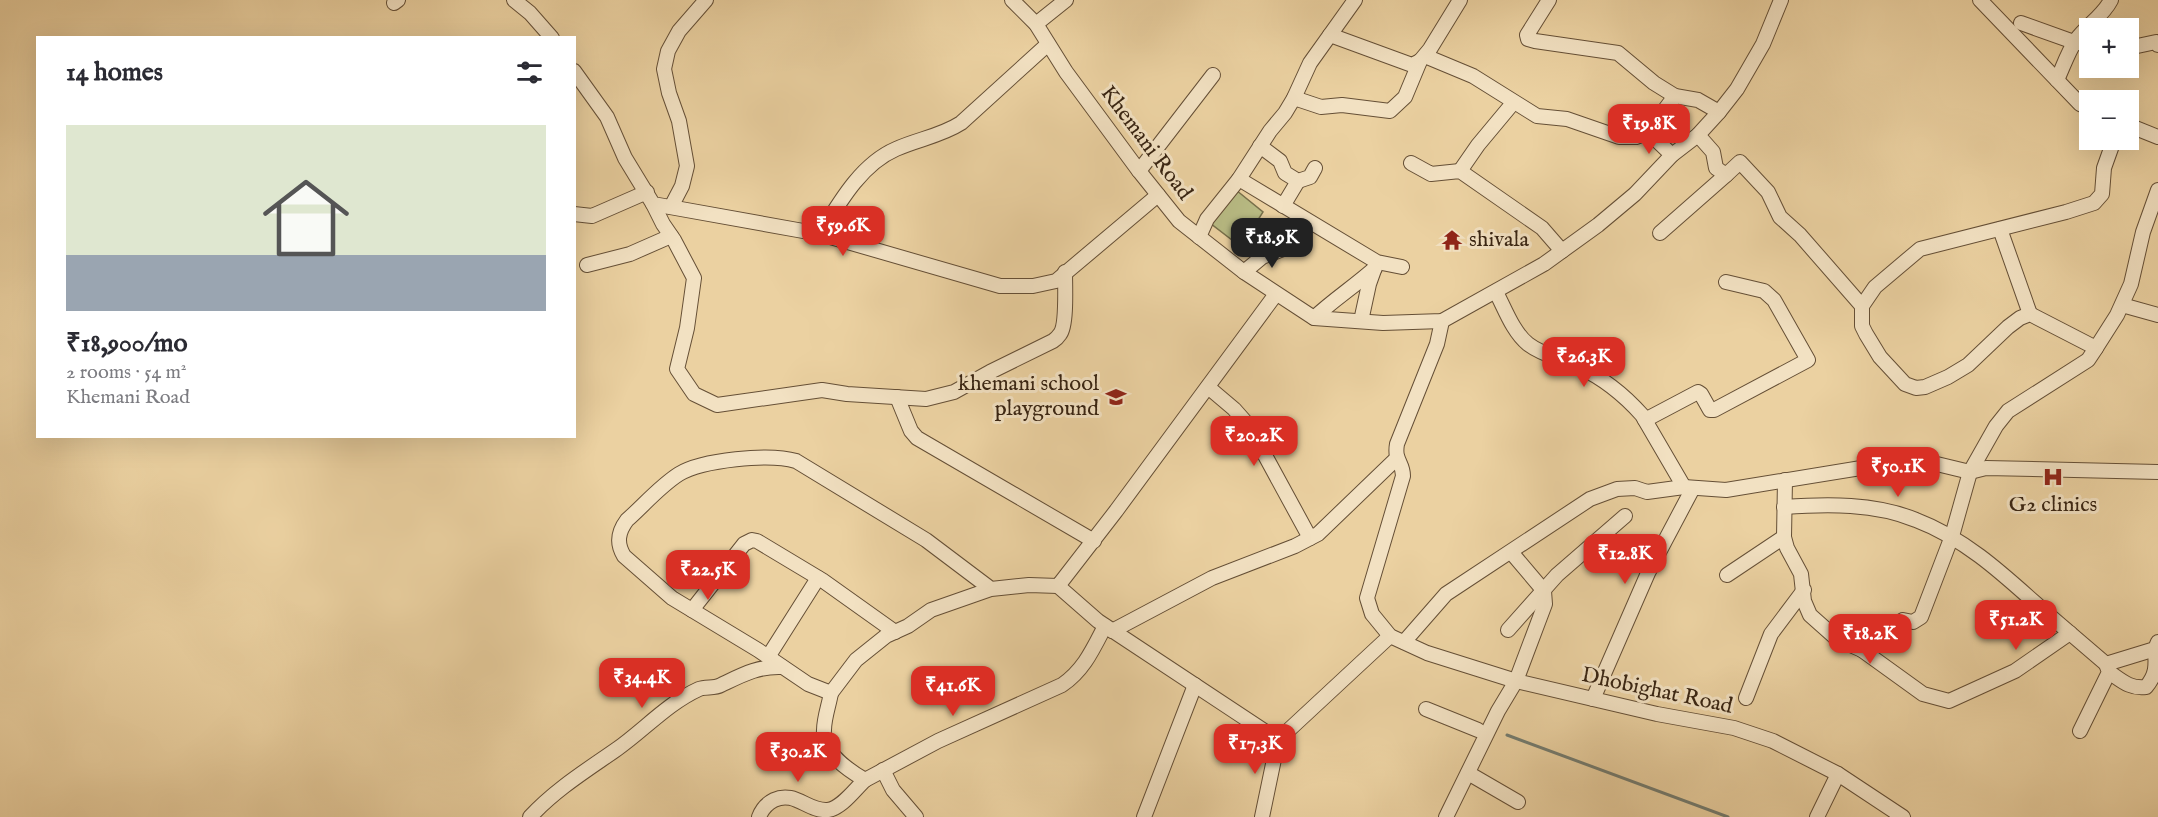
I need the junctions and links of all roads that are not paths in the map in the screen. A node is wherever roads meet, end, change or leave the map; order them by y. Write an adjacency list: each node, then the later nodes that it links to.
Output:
1 (514, 0): 14 (street)
2 (706, 0): 47 (street)
3 (1012, 0): 12 (street, Khemani Road)
4 (1066, 0): 12 (street)
5 (1355, 0): 13 (street)
6 (1549, 0): 24 (street)
7 (1781, 0): 28 (street)
8 (1980, 0): 23 (street)
9 (2112, 0): 15 (street)
10 (1454, 2): 20 (street)
11 (2021, 23): 15 (street)
12 (1036, 24): 17 (street, Khemani Road)
13 (1330, 35): 20 (street); 25 (street)
14 (550, 36)
15 (2074, 42): 16 (street); 23 (street)
16 (2079, 43)
17 (1048, 44): 38 (street, Khemani Road); 51 (street)
18 (2158, 45): 19 (street)
19 (2139, 46)
20 (1423, 58): 25 (street); 26 (street)
21 (576, 74): 45 (street)
22 (1213, 75): 38 (street)
23 (2057, 80): 27 (street)
24 (1675, 96): 28 (street); 30 (street)
25 (1294, 98): 33 (street)
26 (1513, 103): 30 (street); 39 (street)
27 (2079, 103)
28 (1719, 112): 31 (street)
29 (2139, 129): 32 (street)
30 (1648, 132): 35 (street)
31 (1698, 135): 35 (street); 40 (street)
32 (2158, 137)
33 (1260, 146): 41 (street); 42 (street)
34 (2110, 150): 49 (street)
35 (1672, 155): 55 (street)
36 (1411, 163): 39 (street)
37 (1315, 168): 42 (street)
38 (1139, 171): 44 (street, Khemani Road)
39 (1460, 171): 55 (street)
40 (1726, 175): 50 (street); 65 (street)
41 (1239, 179): 46 (street); 53 (street)
42 (1298, 181): 46 (street)
43 (2158, 190): 64 (street)
44 (1158, 195): 53 (street, Khemani Road); 59 (street)
45 (650, 198): 47 (street); 48 (street); 52 (street)
46 (1283, 206): 57 (street)
47 (671, 207): 51 (street)
48 (576, 214)
49 (2000, 229): 65 (street); 66 (street)
50 (1660, 233)
51 (819, 234): 59 (street)
52 (671, 236): 56 (street); 73 (street)
53 (1199, 237): 60 (street, Khemani Road)
54 (1291, 246): 60 (street)
55 (1562, 251): 62 (street)
56 (587, 265)
57 (1376, 265): 58 (street); 68 (street); 69 (street)
58 (1402, 267)
59 (1065, 272): 73 (street)
60 (1244, 272): 63 (street, Khemani Road)
61 (1726, 282): 74 (street)
62 (1496, 292): 70 (street); 74 (street)
63 (1276, 294): 68 (street, Khemani Road); 72 (street)
64 (2122, 305): 67 (street); 71 (street)
65 (1862, 306): 66 (street)
66 (2030, 314): 71 (street)
67 (2158, 315)
68 (1314, 318): 69 (street, Khemani Road)
69 (1361, 321): 70 (street, Khemani Road)
70 (1442, 321): 75 (street)
71 (2096, 348): 76 (street)
72 (1208, 387): 84 (street); 85 (street)
73 (897, 397): 85 (street)
74 (1645, 420): 79 (street)
75 (1396, 459): 84 (street); 98 (street)
76 (1970, 472): 77 (street); 78 (street); 82 (street)
77 (2158, 472)
78 (1785, 480): 79 (street); 80 (street)
79 (1688, 488): 86 (street); 109 (street)
80 (1784, 507): 82 (street); 83 (street)
81 (1625, 516): 92 (street)
82 (1952, 536): 97 (street); 101 (street)
83 (1784, 537): 87 (street); 91 (street)
84 (1310, 538): 94 (street)
85 (1094, 541): 89 (street)
86 (1511, 552): 92 (street); 99 (street)
87 (1727, 575)
88 (818, 578): 93 (street); 96 (street); 102 (street)
89 (1058, 586): 90 (street); 94 (street)
90 (991, 589): 93 (street); 96 (street)
91 (1804, 590): 101 (street); 108 (street)
92 (1544, 591): 95 (street); 105 (street)
93 (692, 610): 102 (street)
94 (1109, 629): 106 (street); 114 (street)
95 (1508, 630)
96 (895, 632): 107 (street)
97 (2070, 633): 101 (street); 104 (street)
98 (1390, 636): 99 (street, Dhobighat Road); 113 (street)
99 (1404, 642): 105 (street, Dhobighat Road)
100 (2157, 647): 104 (street); 104 (street)
101 (1862, 650)
102 (768, 657): 103 (street)
103 (784, 667): 107 (street); 119 (street)
104 (2108, 668): 112 (street)
105 (1516, 681): 109 (street, Dhobighat Road); 115 (street)
106 (1195, 685): 113 (street); 122 (street)
107 (831, 693): 117 (street)
108 (1746, 698)
109 (1593, 699): 116 (street, Dhobighat Road)
110 (1426, 709): 111 (street)
111 (1478, 730)
112 (2080, 731)
113 (1278, 740): 123 (street)
114 (883, 770): 117 (street); 121 (street)
115 (1468, 773): 118 (street); 124 (street)
116 (1838, 774): 125 (street); 126 (street, Dhobighat Road)
117 (865, 780): 120 (street)
118 (1518, 802)
119 (530, 817)
120 (759, 817)
121 (916, 817)
122 (1147, 817)
123 (1262, 817)
124 (1446, 817)
125 (1817, 817)
126 (1903, 817)

